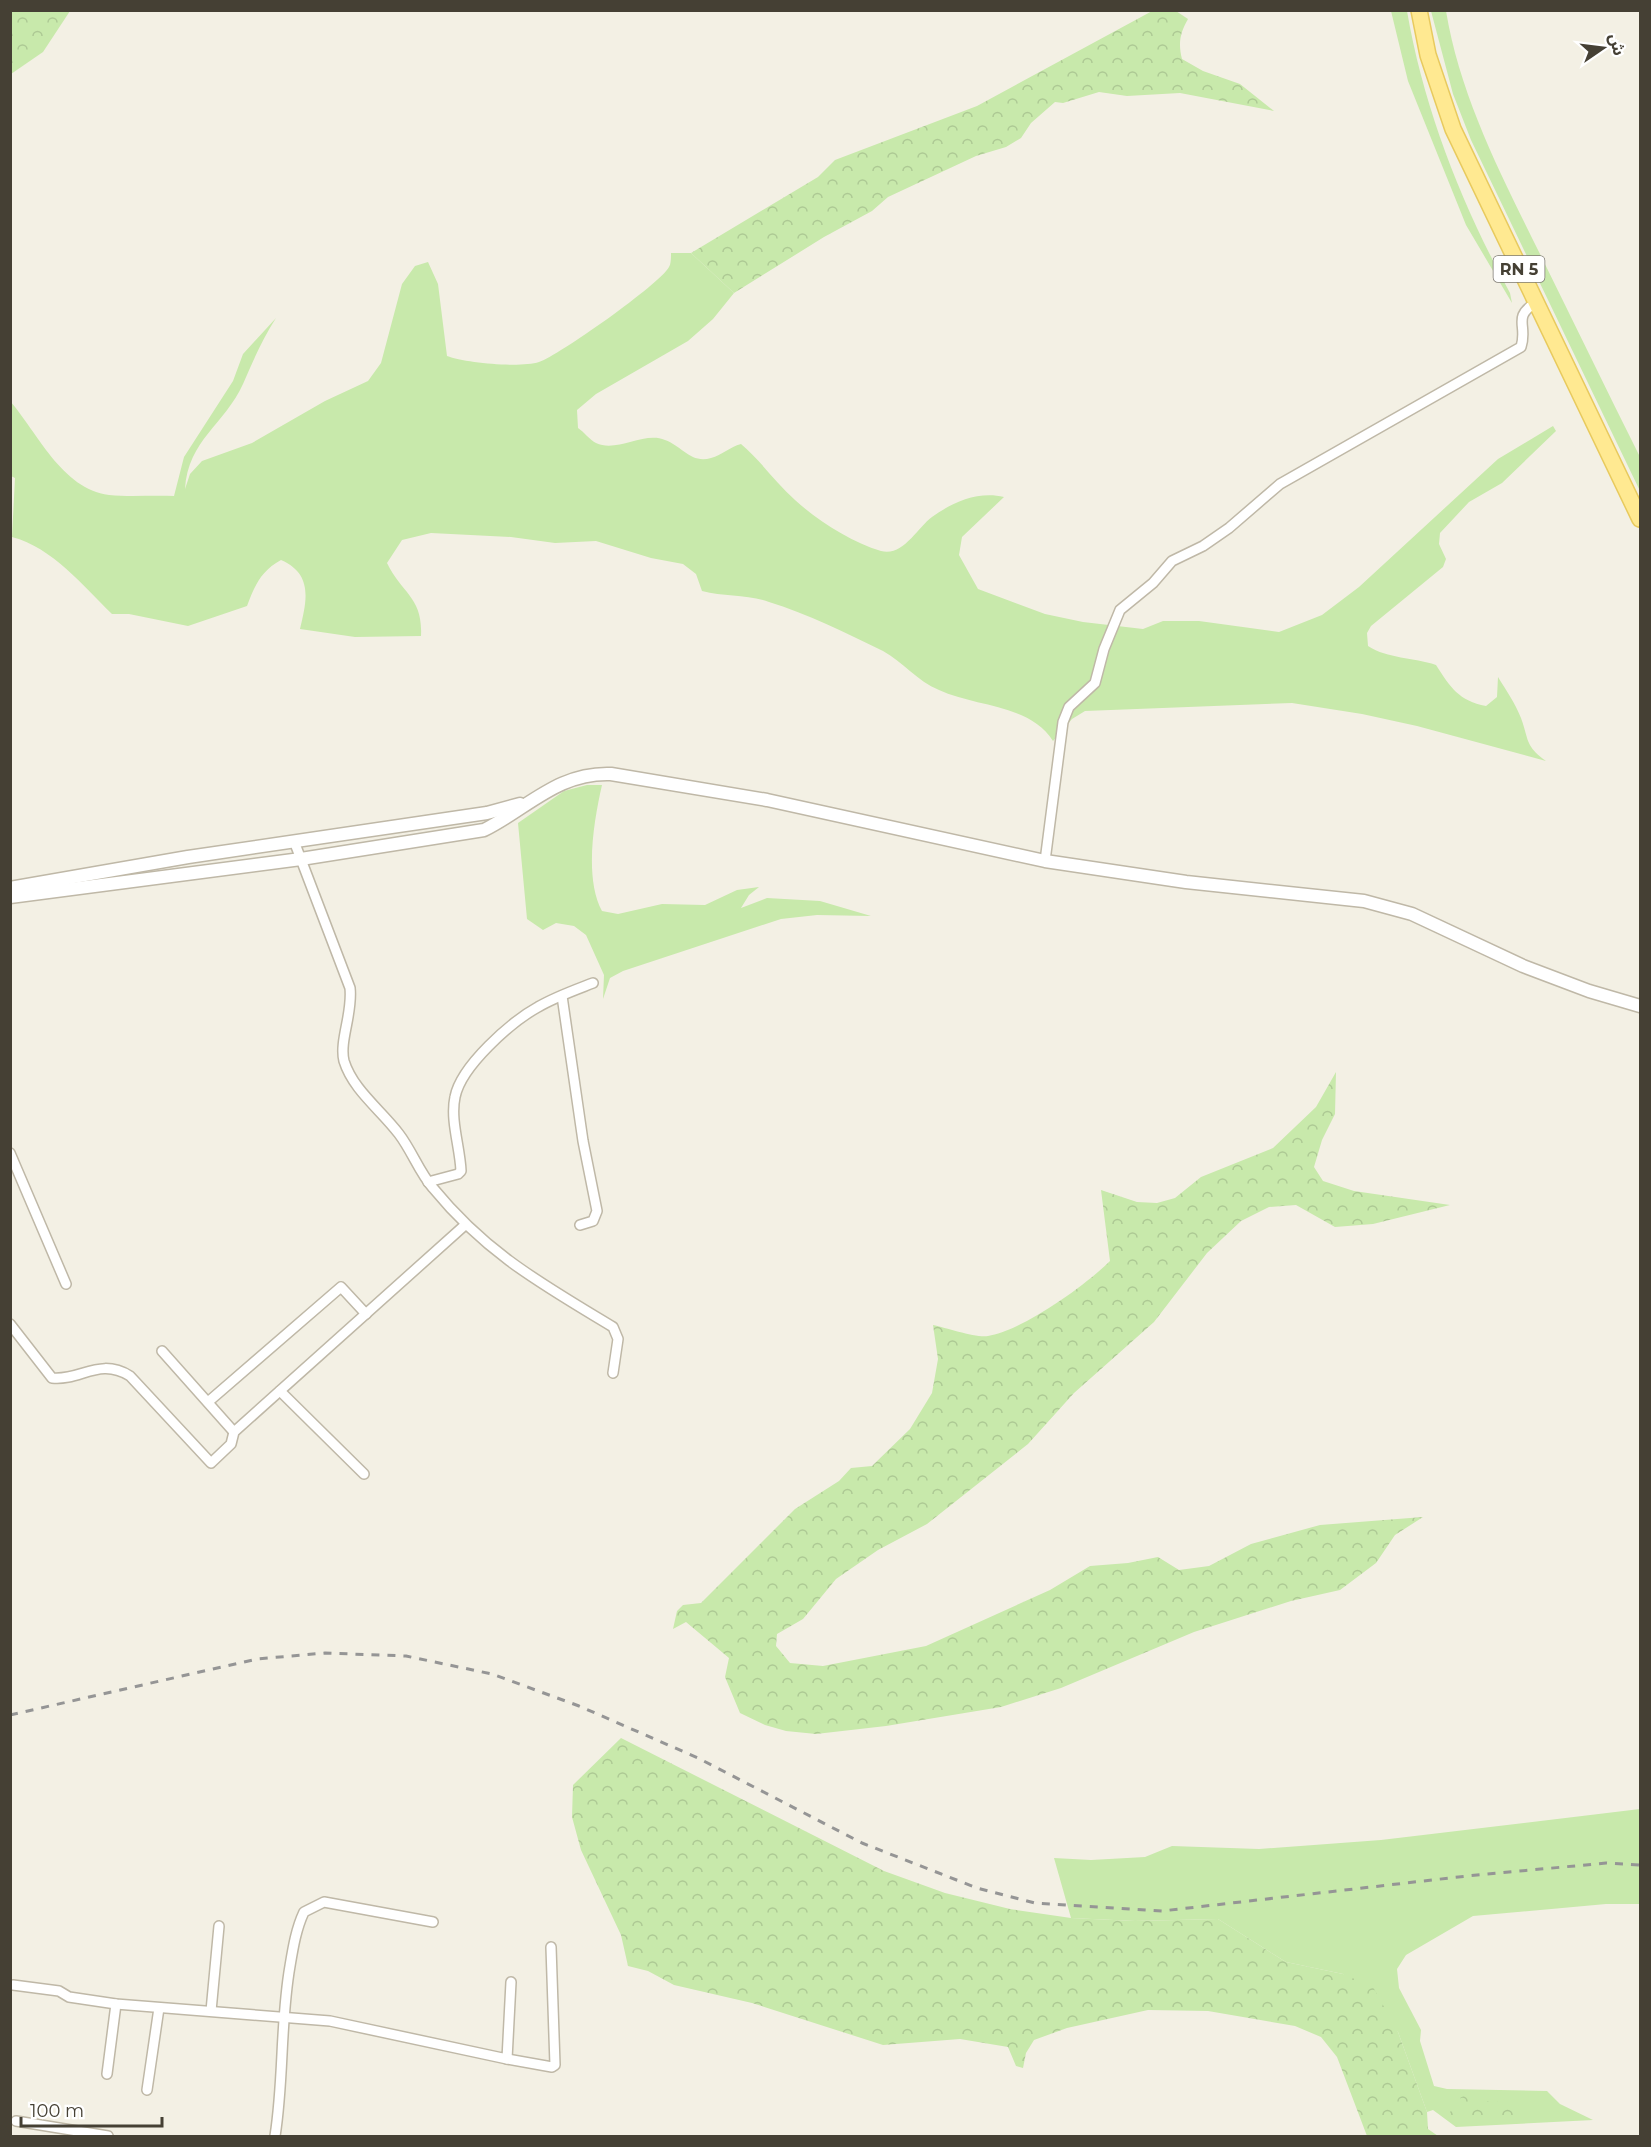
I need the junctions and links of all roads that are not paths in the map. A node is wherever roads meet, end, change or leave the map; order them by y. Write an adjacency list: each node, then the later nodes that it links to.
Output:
1 (1419, 10): 2 (main road, RN 5)
2 (1535, 303): 3 (main road, RN 5); 9 (street)
3 (1641, 519)
4 (527, 802): 5 (street); 7 (street); 9 (street)
5 (316, 838): 6 (street); 7 (street)
6 (294, 841): 8 (street); 10 (street)
7 (320, 856): 8 (street)
8 (300, 859): 11 (street); 16 (street)
9 (1045, 861): 14 (street)
10 (10, 888)
11 (10, 897)
12 (593, 983): 13 (street)
13 (562, 996): 16 (street); 18 (street)
14 (1641, 1006)
15 (10, 1153): 19 (street)
16 (428, 1182): 17 (street)
17 (465, 1225): 20 (street); 23 (street)
18 (580, 1225)
19 (66, 1284)
20 (366, 1314): 24 (street); 25 (street)
21 (10, 1324): 26 (street)
22 (162, 1351): 25 (street)
23 (613, 1372)
24 (280, 1391): 26 (street); 27 (street)
25 (208, 1402): 26 (street)
26 (234, 1432)
27 (364, 1474)
28 (433, 1922): 36 (street)
29 (219, 1926): 35 (street)
30 (551, 1947): 37 (street)
31 (511, 1982): 37 (street)
32 (13, 1985): 33 (street)
33 (116, 2004): 34 (street); 38 (street)
34 (159, 2008): 35 (street); 39 (street)
35 (211, 2011): 36 (street)
36 (283, 2016): 37 (street); 42 (street)
37 (507, 2059)
38 (106, 2074)
39 (147, 2090)
40 (16, 2121): 41 (street)
41 (108, 2136)
42 (275, 2136)

